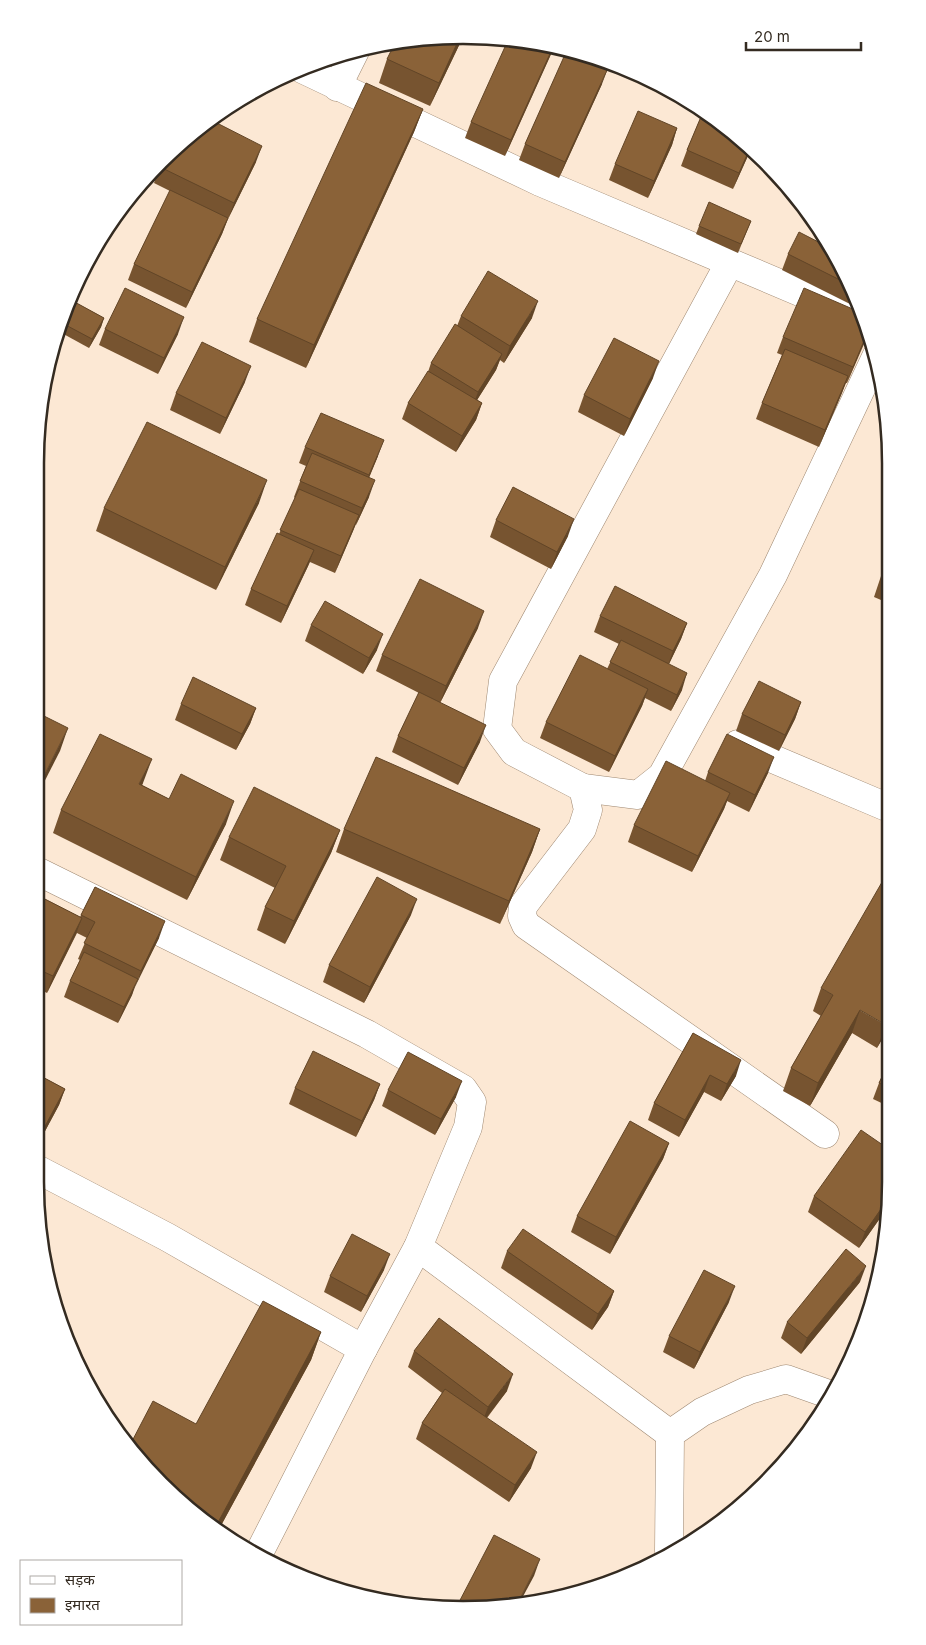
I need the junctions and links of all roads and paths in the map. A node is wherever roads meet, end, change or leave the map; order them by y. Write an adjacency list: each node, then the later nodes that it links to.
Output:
1 (351, 59): 3 (street)
2 (310, 73): 3 (street)
3 (336, 87): 4 (street)
4 (730, 262): 5 (street); 8 (street)
5 (855, 315)
6 (871, 368): 8 (street)
7 (727, 740): 9 (street)
8 (582, 788): 11 (street)
9 (882, 805)
10 (44, 874): 13 (street)
11 (825, 1134)
12 (44, 1173): 14 (street)
13 (418, 1247): 14 (street); 16 (street)
14 (363, 1349): 18 (street)
15 (825, 1393): 16 (street)
16 (670, 1434): 17 (street)
17 (668, 1548)
18 (261, 1549)

